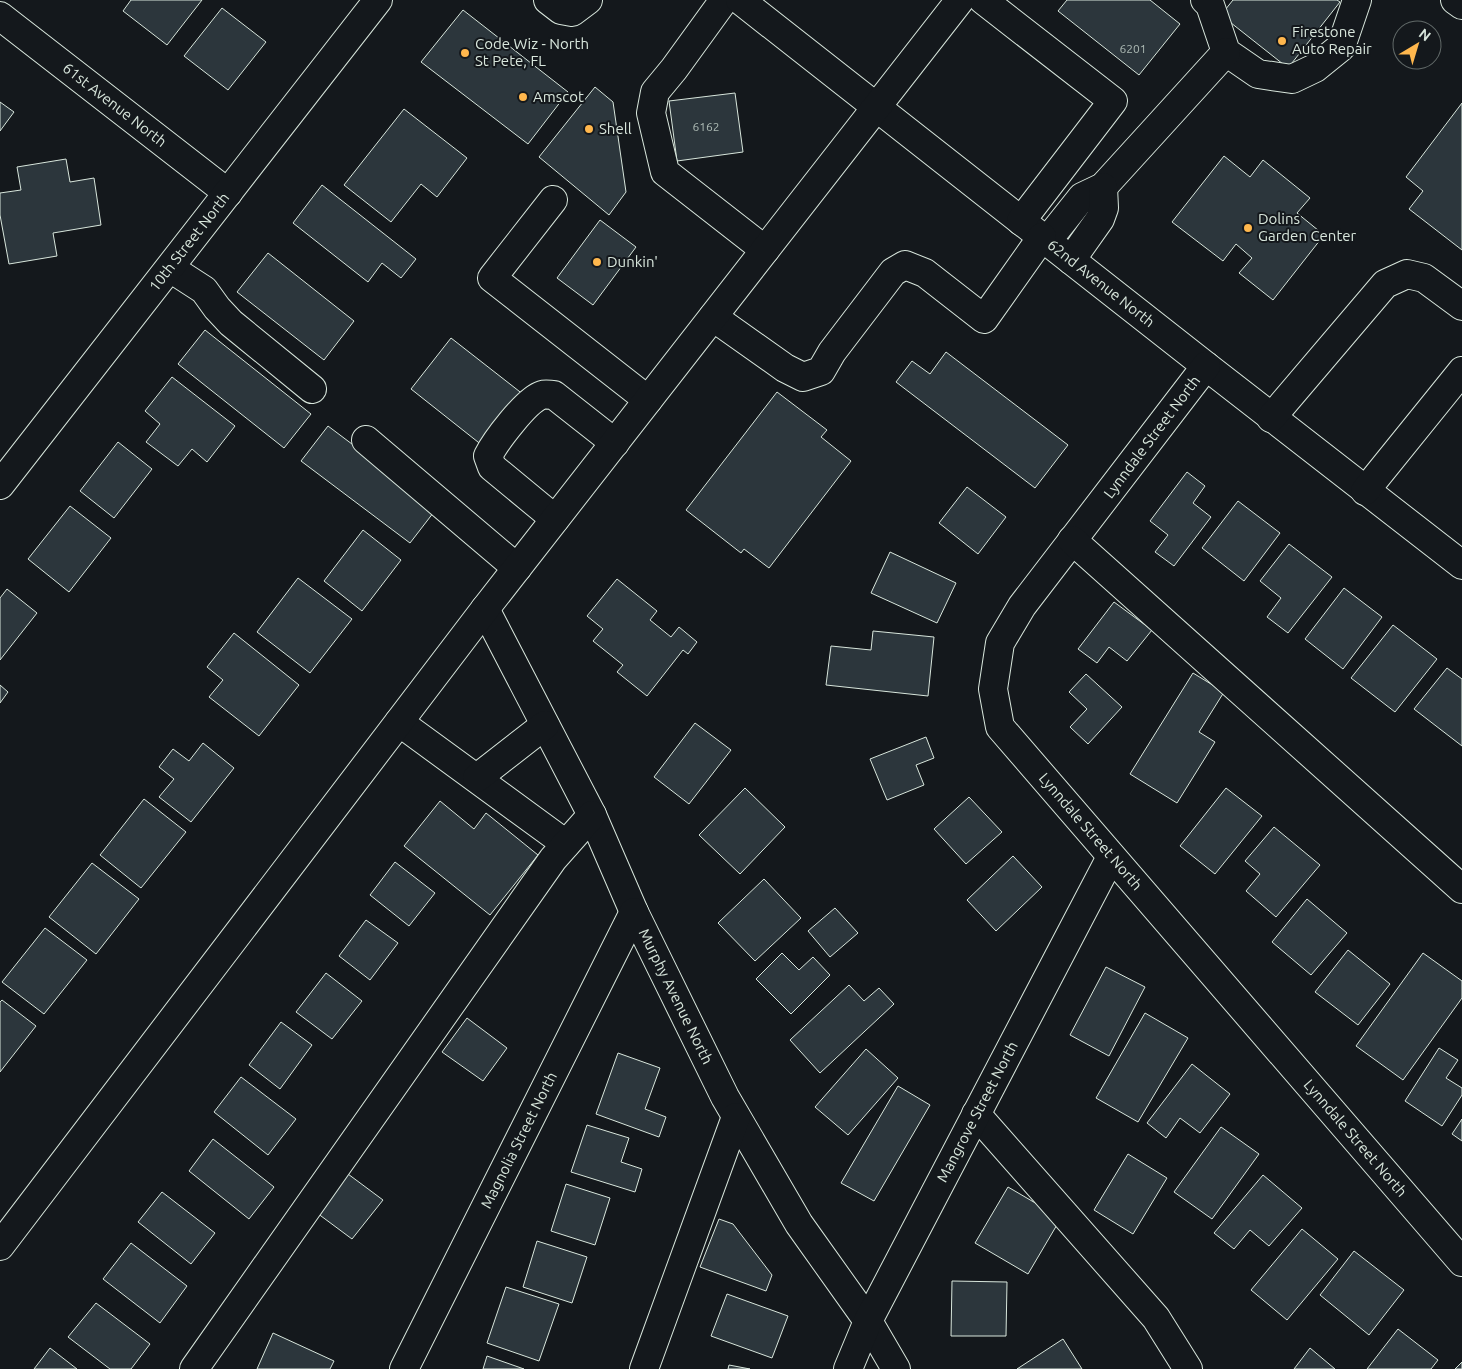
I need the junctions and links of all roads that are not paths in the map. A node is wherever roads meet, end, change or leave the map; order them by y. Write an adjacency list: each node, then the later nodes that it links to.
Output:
1 (378, 0): 16 (street, 10th Street North)
2 (548, 0): 3 (street)
3 (588, 0)
4 (724, 0): 20 (street)
5 (740, 0): 14 (street, 62nd Avenue North)
6 (960, 0): 14 (street)
7 (983, 0): 18 (street)
8 (1205, 0): 13 (street)
9 (1357, 0): 13 (street)
10 (1455, 0): 11 (street)
11 (1462, 5)
12 (0, 16): 16 (street, 61st Avenue North)
13 (1226, 52): 15 (street)
14 (877, 107): 18 (street, 62nd Avenue North); 20 (street)
15 (1103, 187): 19 (street); 21 (street)
16 (228, 193): 22 (street, 10th Street North)
17 (553, 200): 28 (street)
18 (1021, 221): 19 (street, 62nd Avenue North)
19 (1045, 239): 21 (street, 62nd Avenue North); 24 (street)
20 (765, 250): 24 (street)
21 (1071, 260): 25 (street, 62nd Avenue North)
22 (170, 268): 27 (street); 32 (street, 10th Street North)
23 (1462, 306): 29 (street)
24 (713, 317): 28 (street)
25 (1206, 366): 29 (street, 62nd Avenue North); 35 (street, Lynndale Street North)
26 (1462, 371): 33 (street)
27 (312, 389)
28 (648, 400): 31 (street)
29 (1271, 418): 33 (street, 62nd Avenue North)
30 (366, 440): 37 (street)
31 (615, 443): 34 (street); 34 (street)
32 (0, 485)
33 (1365, 491): 36 (street, 62nd Avenue North)
34 (555, 519): 37 (street)
35 (1072, 540): 44 (street, Lynndale Street North); 45 (street)
36 (1462, 564)
37 (517, 568): 38 (street)
38 (485, 609): 39 (street); 40 (street, Murphy Avenue North)
39 (399, 722): 41 (street); 49 (street)
40 (545, 725): 41 (street); 42 (street, Murphy Avenue North)
41 (477, 778): 43 (street)
42 (592, 815): 43 (street); 46 (street, Murphy Avenue North)
43 (566, 844): 52 (street)
44 (1111, 857): 47 (street, Mangrove Street North); 50 (street, Lynndale Street North)
45 (1462, 889)
46 (634, 912): 48 (street, Murphy Avenue North); 53 (street, Magnolia Street North)
47 (976, 1114): 51 (street, Mangrove Street North); 57 (street)
48 (736, 1117): 51 (street, Murphy Avenue North); 54 (street)
49 (0, 1246)
50 (1462, 1262)
51 (868, 1321): 55 (street, Mangrove Street North); 56 (street, Murphy Avenue North)
52 (194, 1369)
53 (404, 1369)
54 (644, 1369)
55 (848, 1369)
56 (896, 1369)
57 (1188, 1369)

